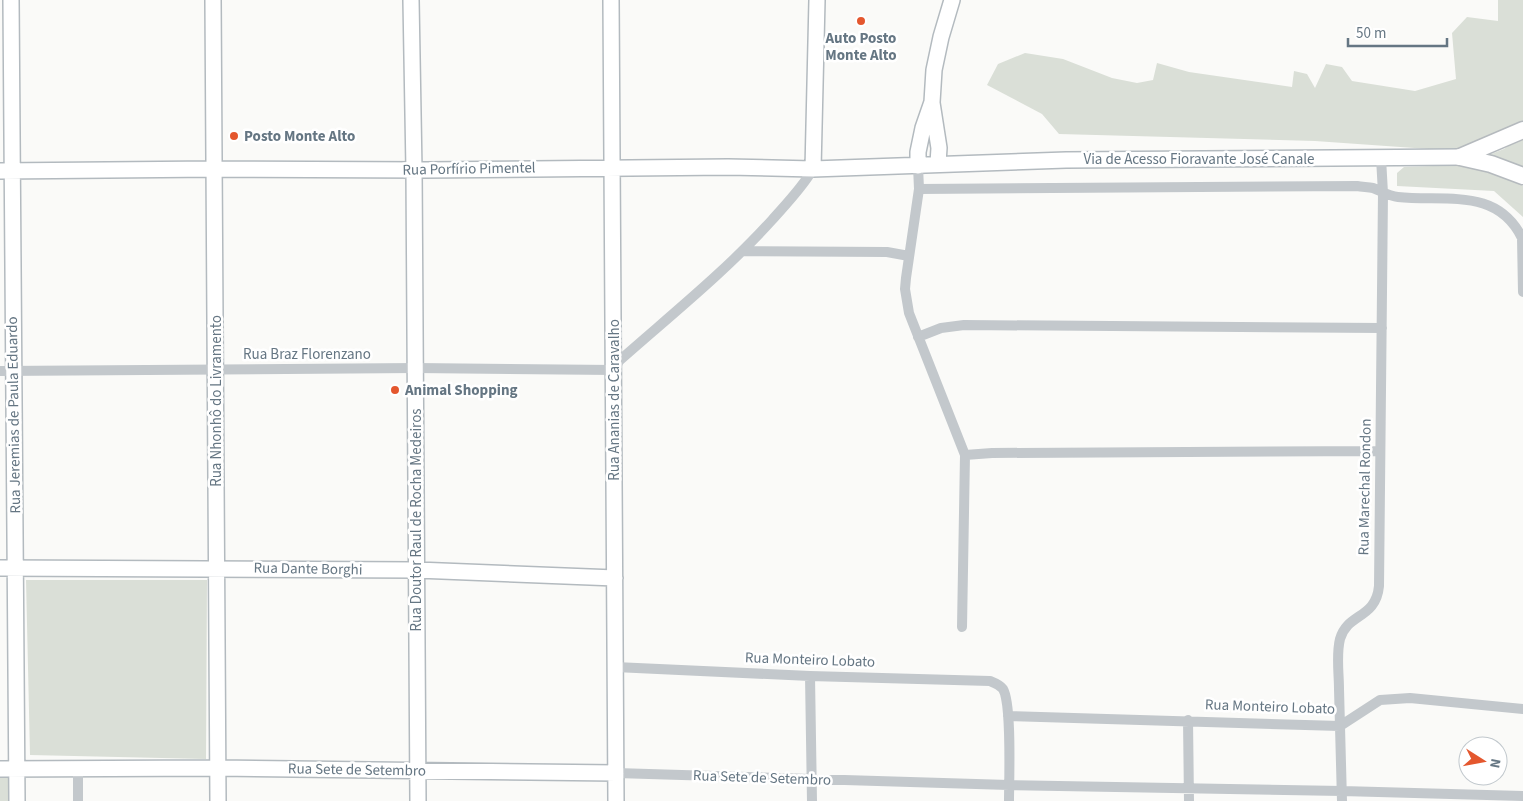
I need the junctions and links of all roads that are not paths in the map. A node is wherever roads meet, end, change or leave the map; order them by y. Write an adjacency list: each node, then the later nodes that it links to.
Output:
1 (11, 0): 17 (street, Rua Jeremias de Paula Eduardo)
2 (213, 0): 14 (street, Rua Nhonhô do Livramento)
3 (411, 0): 16 (street, Rua Doutor Raul de Rocha Medeiros)
4 (611, 0): 13 (street, Rua Ananias de Caravalho)
5 (817, 0): 15 (street)
6 (952, 0): 7 (street)
7 (932, 102): 11 (street); 12 (street)
8 (1523, 130): 9 (main road)
9 (1460, 157): 10 (street, Via de Acesso Fioravante José Canale); 18 (main road)
10 (1381, 158): 11 (street, Via de Acesso Fioravante José Canale); 20 (street, Rua Marechal Rondon)
11 (938, 163): 12 (street, Rua Porfírio Pimentel)
12 (918, 166): 15 (street, Rua Porfírio Pimentel); 19 (street)
13 (612, 168): 15 (street, Rua Porfírio Pimentel); 16 (street, Rua Porfírio Pimentel); 28 (street, Rua Ananias de Caravalho)
14 (214, 169): 16 (street, Rua Porfírio Pimentel); 17 (street, Rua Porfírio Pimentel); 27 (street, Rua Nhonhô do Livramento)
15 (813, 169): 21 (street)
16 (414, 170): 26 (street, Rua Doutor Raul de Rocha Medeiros)
17 (6, 172): 29 (street, Rua Jeremias de Paula Eduardo)
18 (1523, 176)
19 (919, 190): 20 (street); 22 (street)
20 (1383, 193): 23 (street); 24 (street, Rua Marechal Rondon)
21 (744, 251): 22 (street); 28 (street)
22 (909, 256): 25 (street)
23 (1523, 292)
24 (1382, 328): 25 (street); 30 (street, Rua Marechal Rondon)
25 (918, 337): 31 (street)
26 (416, 368): 27 (street, Rua Braz Florenzano); 28 (street, Rua Braz Florenzano); 35 (street, Rua Doutor Raul de Rocha Medeiros)
27 (215, 370): 29 (street, Rua Braz Florenzano); 33 (street, Rua Nhonhô do Livramento)
28 (614, 370): 36 (street, Rua Ananias de Caravalho)
29 (7, 371): 34 (street, Rua Jeremias de Paula Eduardo)
30 (1380, 451): 31 (street); 43 (street, Rua Marechal Rondon)
31 (965, 455): 37 (street)
32 (0, 568): 34 (street, Rua Dante Borghi)
33 (217, 568): 34 (street, Rua Dante Borghi); 35 (street, Rua Dante Borghi); 45 (street, Rua Nhonhô do Livramento)
34 (15, 569): 46 (street, Rua Jeremias de Paula Eduardo)
35 (417, 570): 36 (street, Rua Dante Borghi); 48 (street, Rua Doutor Raul de Rocha Medeiros)
36 (615, 578): 38 (street, Rua Ananias de Caravalho)
37 (962, 628)
38 (615, 667): 39 (street, Rua Monteiro Lobato); 49 (street, Rua Ananias de Caravalho)
39 (810, 676): 41 (street, Rua Monteiro Lobato); 50 (street)
40 (1523, 709): 43 (street, Rua Monteiro Lobato)
41 (1008, 716): 42 (street, Rua Monteiro Lobato); 51 (street)
42 (1188, 720): 43 (street, Rua Monteiro Lobato); 52 (street)
43 (1340, 726): 53 (street, Rua Marechal Rondon)
44 (0, 768): 46 (street, Rua Sete de Setembro)
45 (218, 768): 47 (street, Rua Sete de Setembro); 48 (street, Rua Sete de Setembro); 57 (street, Rua Nhonhô do Livramento)
46 (17, 769): 47 (street, Rua Sete de Setembro); 55 (street, Rua Jeremias de Paula Eduardo)
47 (78, 769): 56 (street)
48 (418, 771): 49 (street, Rua Sete de Setembro); 58 (street, Rua Doutor Raul de Rocha Medeiros)
49 (616, 773): 50 (street, Rua Sete de Setembro); 59 (street, Rua Ananias de Caravalho)
50 (812, 779): 51 (street, Rua Sete de Setembro); 60 (street)
51 (1009, 785): 52 (street, Rua Sete de Setembro); 61 (street)
52 (1188, 788): 53 (street, Rua Sete de Setembro); 62 (street)
53 (1342, 796): 54 (street, Rua Sete de Setembro)
54 (1523, 796)
55 (17, 801)
56 (78, 801)
57 (218, 801)
58 (418, 801)
59 (616, 801)
60 (812, 801)
61 (1009, 801)
62 (1188, 801)

